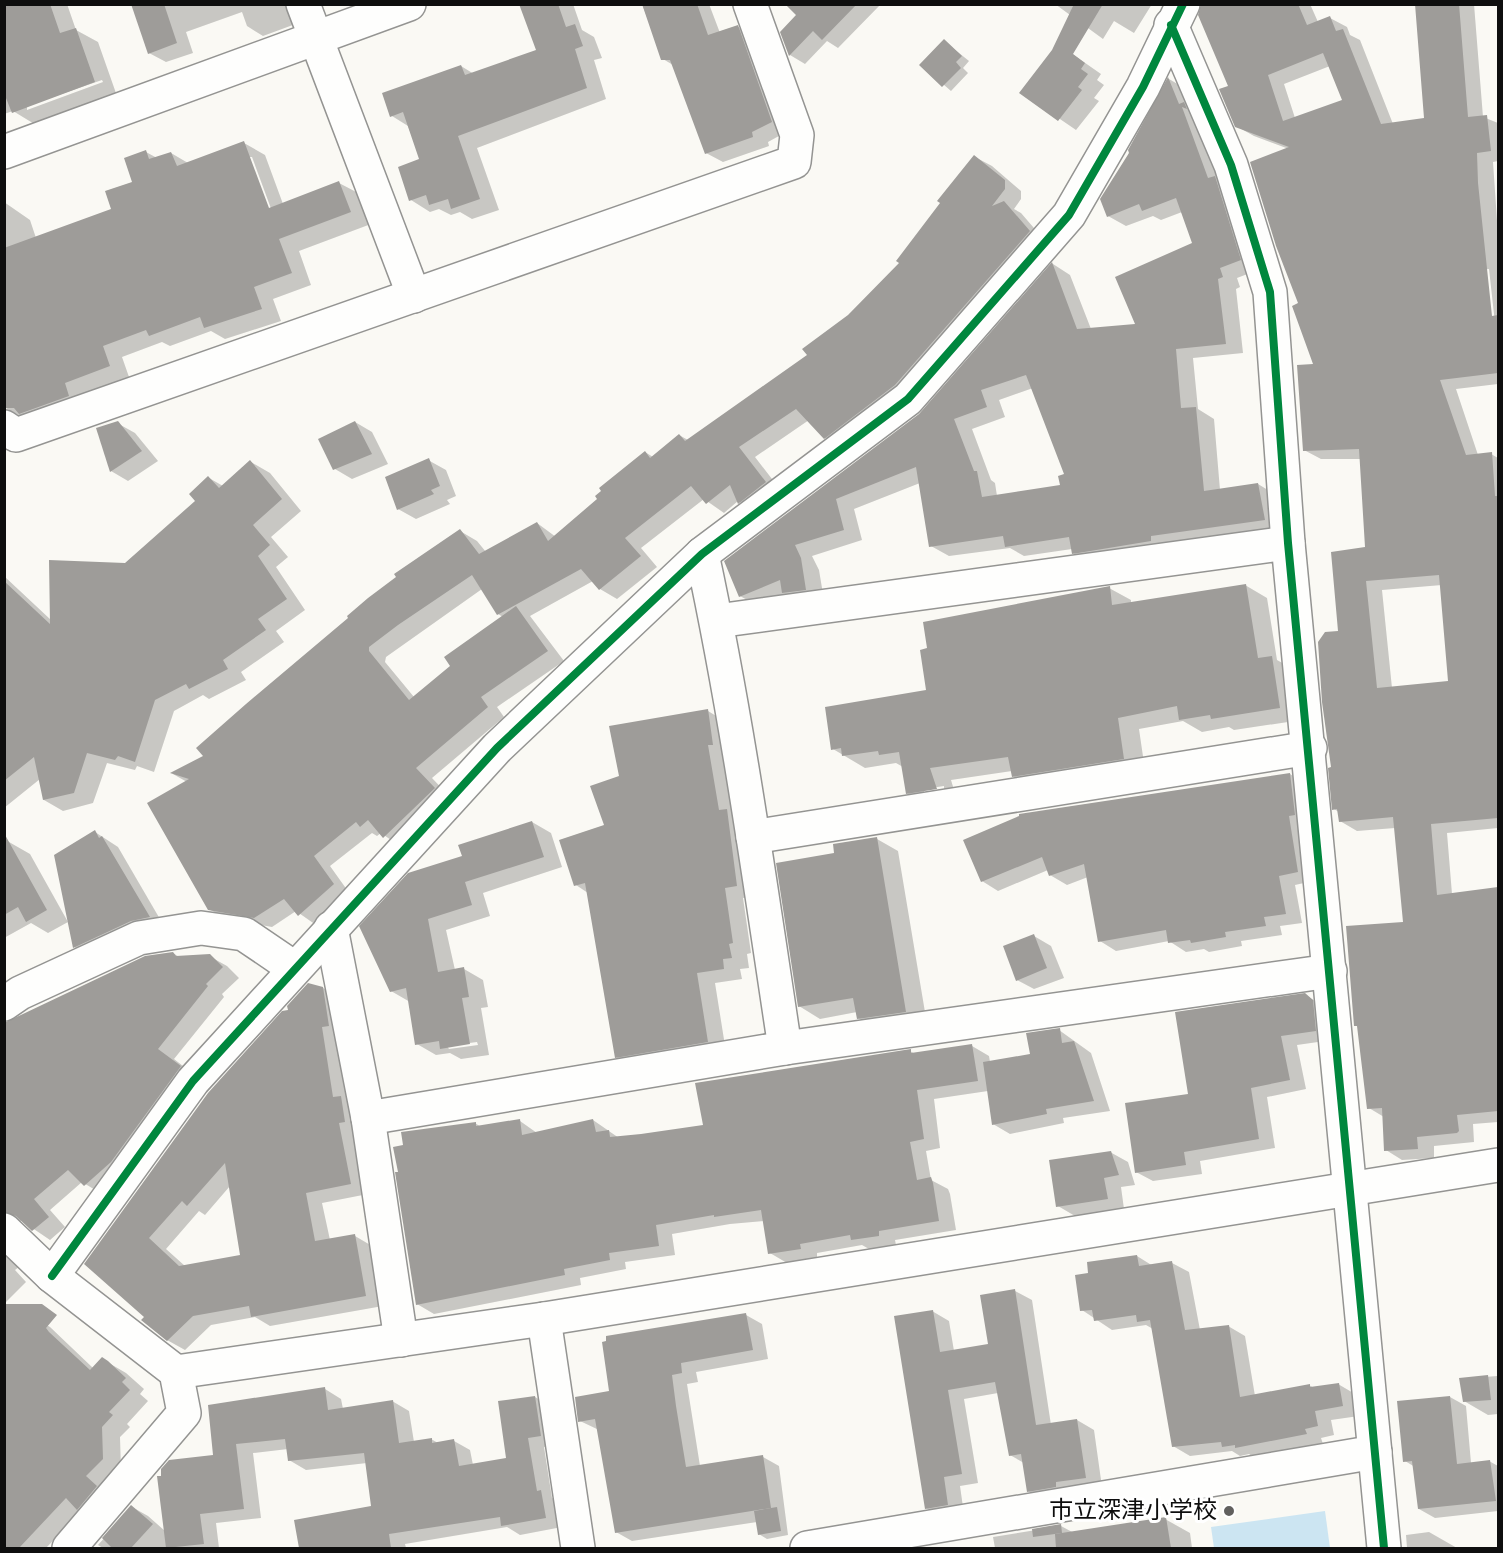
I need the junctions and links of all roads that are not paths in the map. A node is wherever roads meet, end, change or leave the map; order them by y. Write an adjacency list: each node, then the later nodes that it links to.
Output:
1 (303, 4): 5 (street)
2 (409, 4): 5 (street)
3 (750, 4): 7 (street)
4 (1177, 15): 9 (street); 10 (street)
5 (315, 39): 6 (street); 7 (street)
6 (4, 152)
7 (414, 296): 8 (street)
8 (4, 428)
9 (1288, 543): 11 (street); 12 (street)
10 (702, 554): 11 (street); 14 (street)
11 (717, 621): 13 (street)
12 (1310, 748): 13 (street); 16 (street)
13 (753, 837): 18 (street)
14 (331, 928): 15 (street); 19 (street)
15 (294, 968): 17 (street); 23 (street)
16 (1330, 971): 18 (street); 21 (street)
17 (4, 1004)
18 (785, 1048): 19 (street)
19 (368, 1118): 25 (street)
20 (1498, 1165): 21 (street)
21 (1350, 1190): 24 (street); 27 (street)
22 (4, 1230): 23 (street)
23 (52, 1276): 26 (street)
24 (544, 1319): 25 (street); 29 (street)
25 (401, 1340): 26 (street)
26 (176, 1372): 28 (street)
27 (1375, 1452): 30 (street); 31 (street)
28 (69, 1548)
29 (578, 1548)
30 (807, 1548)
31 (1384, 1548)

